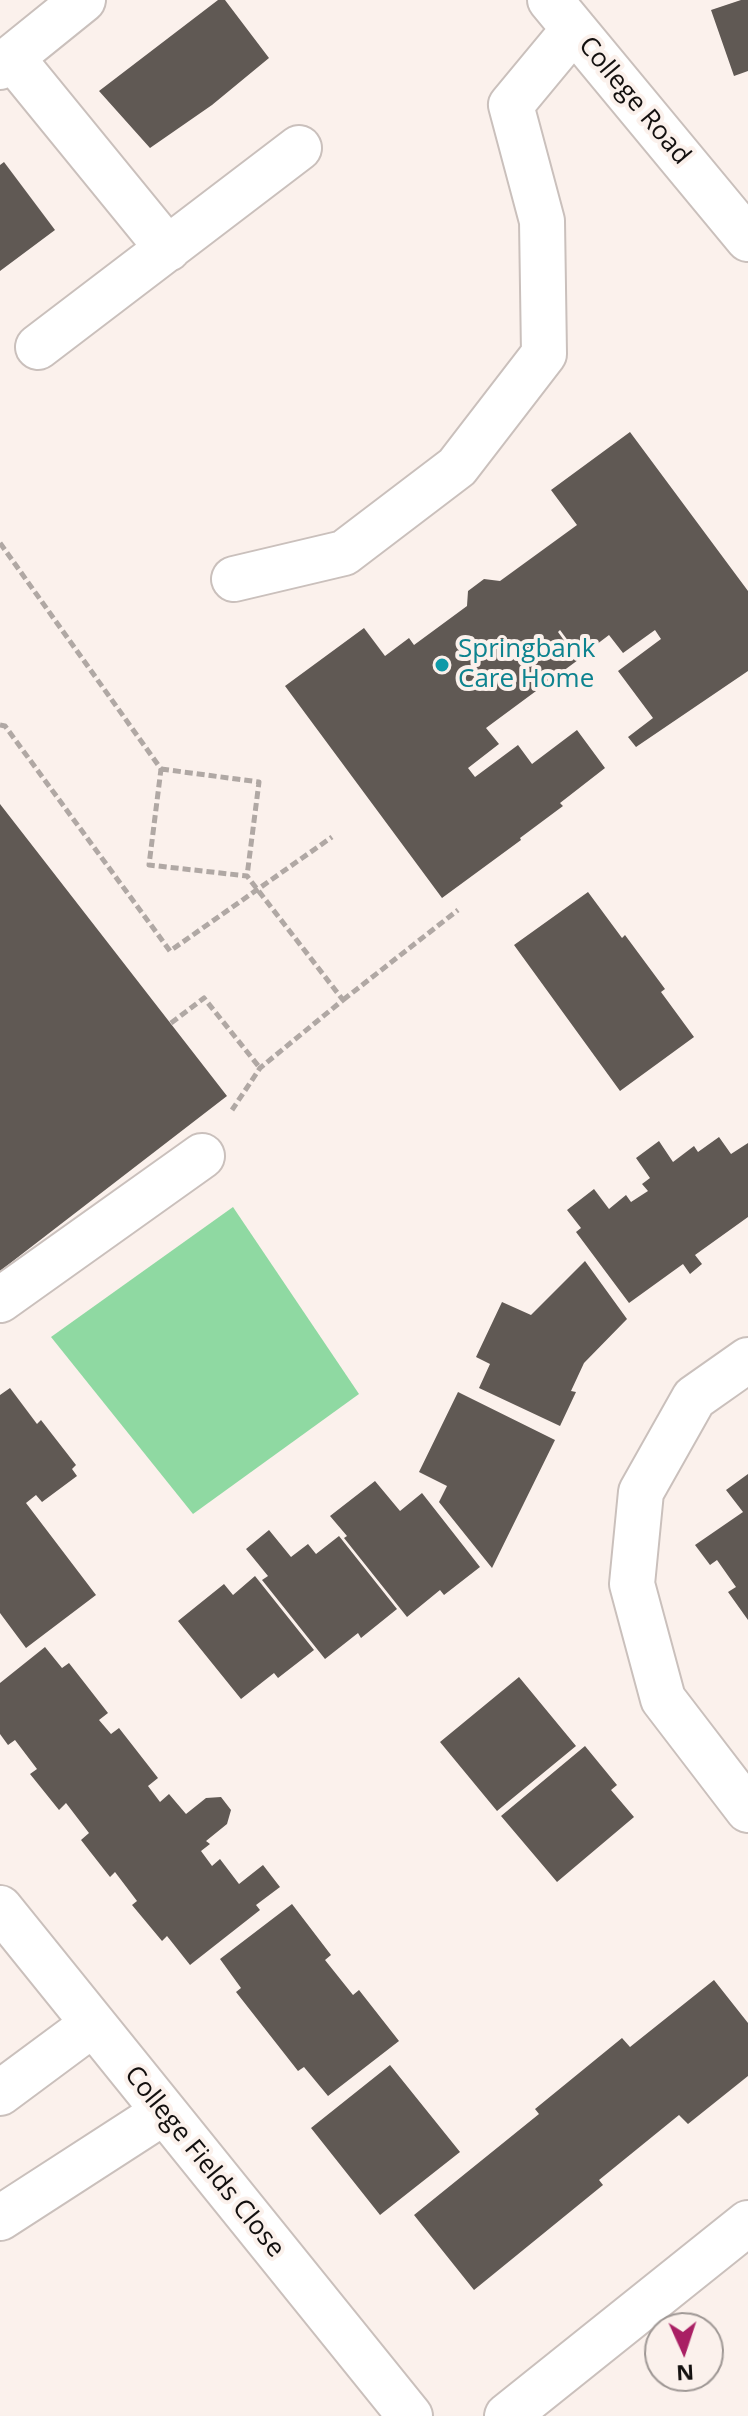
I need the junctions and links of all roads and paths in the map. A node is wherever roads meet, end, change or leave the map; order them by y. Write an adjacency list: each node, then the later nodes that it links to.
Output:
1 (83, 0): 3 (street)
2 (562, 15): 5 (street, College Road); 10 (street)
3 (6, 62): 7 (street)
4 (299, 148): 7 (street)
5 (733, 202): 6 (street, College Road)
6 (748, 239)
7 (168, 249): 8 (street)
8 (38, 347)
9 (0, 543): 12 (path)
10 (234, 579)
11 (0, 725): 15 (path)
12 (161, 769): 14 (path); 14 (path)
13 (332, 837): 15 (path)
14 (247, 876): 15 (path)
15 (257, 890): 17 (path)
16 (458, 910): 17 (path)
17 (343, 1000): 19 (path)
18 (171, 1023): 19 (path)
19 (260, 1068): 20 (path)
20 (202, 1156): 21 (street)
21 (0, 1300)
22 (748, 1360): 23 (street)
23 (748, 1810)
24 (0, 1908): 25 (street, College Fields Close)
25 (93, 2024): 26 (street); 27 (street, College Fields Close)
26 (0, 2093)
27 (164, 2112): 28 (street); 30 (street, College Fields Close)
28 (0, 2218)
29 (748, 2223): 31 (street)
30 (410, 2416)
31 (507, 2416)

